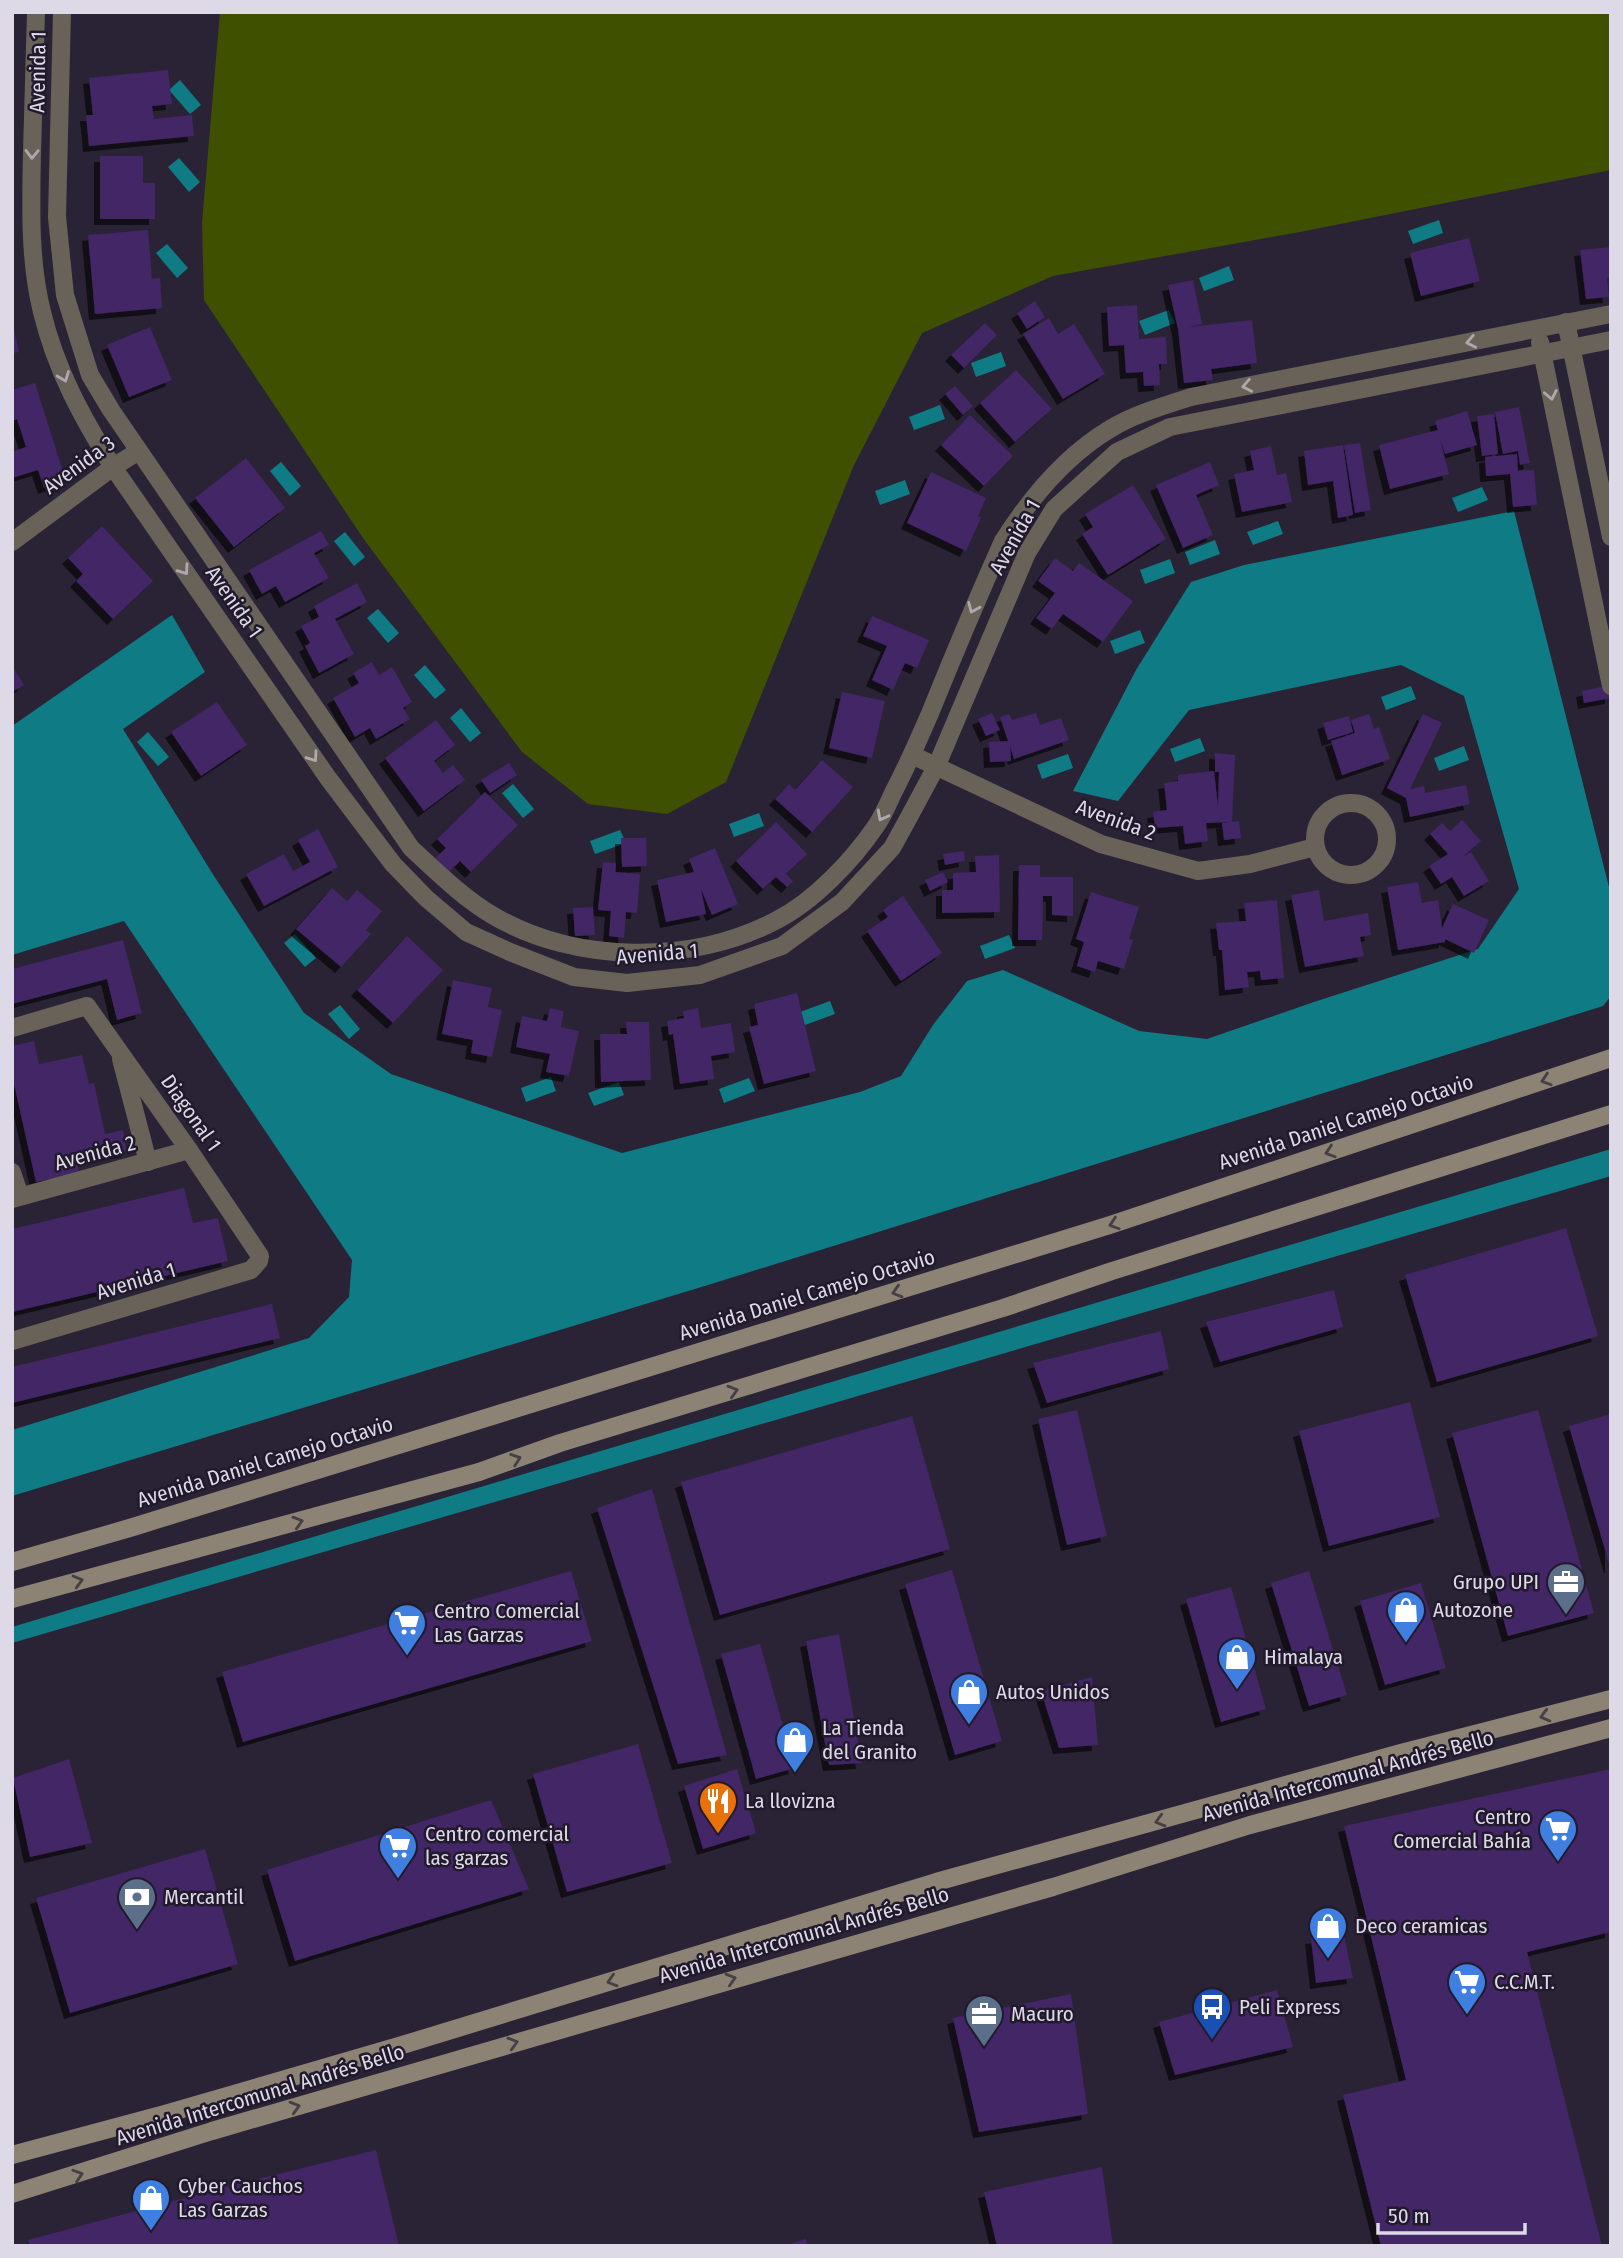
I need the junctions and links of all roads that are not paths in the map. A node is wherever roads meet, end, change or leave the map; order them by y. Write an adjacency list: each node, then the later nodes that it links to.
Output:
1 (36, 12): 10 (street, Avenida 1, one-way to 10)
2 (62, 12): 9 (street, Avenida 1)
3 (1611, 314): 4 (street, Avenida 1)
4 (1566, 322): 5 (street, Avenida 1); 7 (street)
5 (1538, 328): 8 (street); 16 (street, Avenida 1, one-way to 16)
6 (1611, 340): 7 (street, Avenida 1)
7 (1572, 348): 8 (street, Avenida 1); 11 (street)
8 (1543, 354): 15 (street, one-way to 15); 17 (street, Avenida 1)
9 (139, 451): 10 (street, Avenida 3); 13 (street, Avenida 1)
10 (113, 467): 12 (street, Avenida 3); 14 (street, Avenida 1, one-way to 14)
11 (1611, 537)
12 (12, 542)
13 (252, 617): 14 (street); 16 (street, Avenida 1, one-way to 13)
14 (228, 633): 17 (street, Avenida 1, one-way to 17)
15 (1611, 686)
16 (912, 755): 17 (street, Avenida 2)
17 (936, 766): 18 (street, Avenida 2)
18 (1315, 847): 18 (street)
19 (12, 1028): 20 (street, Diagonal 1)
20 (119, 1049): 23 (street, Diagonal 1); 24 (street)
21 (1611, 1058): 29 (main road, Avenida Daniel Camejo Octavio, one-way to 29)
22 (1611, 1114): 30 (main road, one-way to 22)
23 (189, 1150): 24 (street, Avenida 2); 27 (street, Diagonal 1)
24 (148, 1162): 26 (street, Avenida 2)
25 (12, 1172): 26 (street)
26 (16, 1198)
27 (258, 1251): 28 (street, Avenida 1)
28 (12, 1342)
29 (12, 1562)
30 (12, 1599)
31 (1611, 1699): 33 (main road, Avenida Intercomunal Andrés Bello, one-way to 33)
32 (1611, 1728): 34 (main road, Avenida Intercomunal Andrés Bello, one-way to 32)
33 (12, 2155)
34 (12, 2194)

